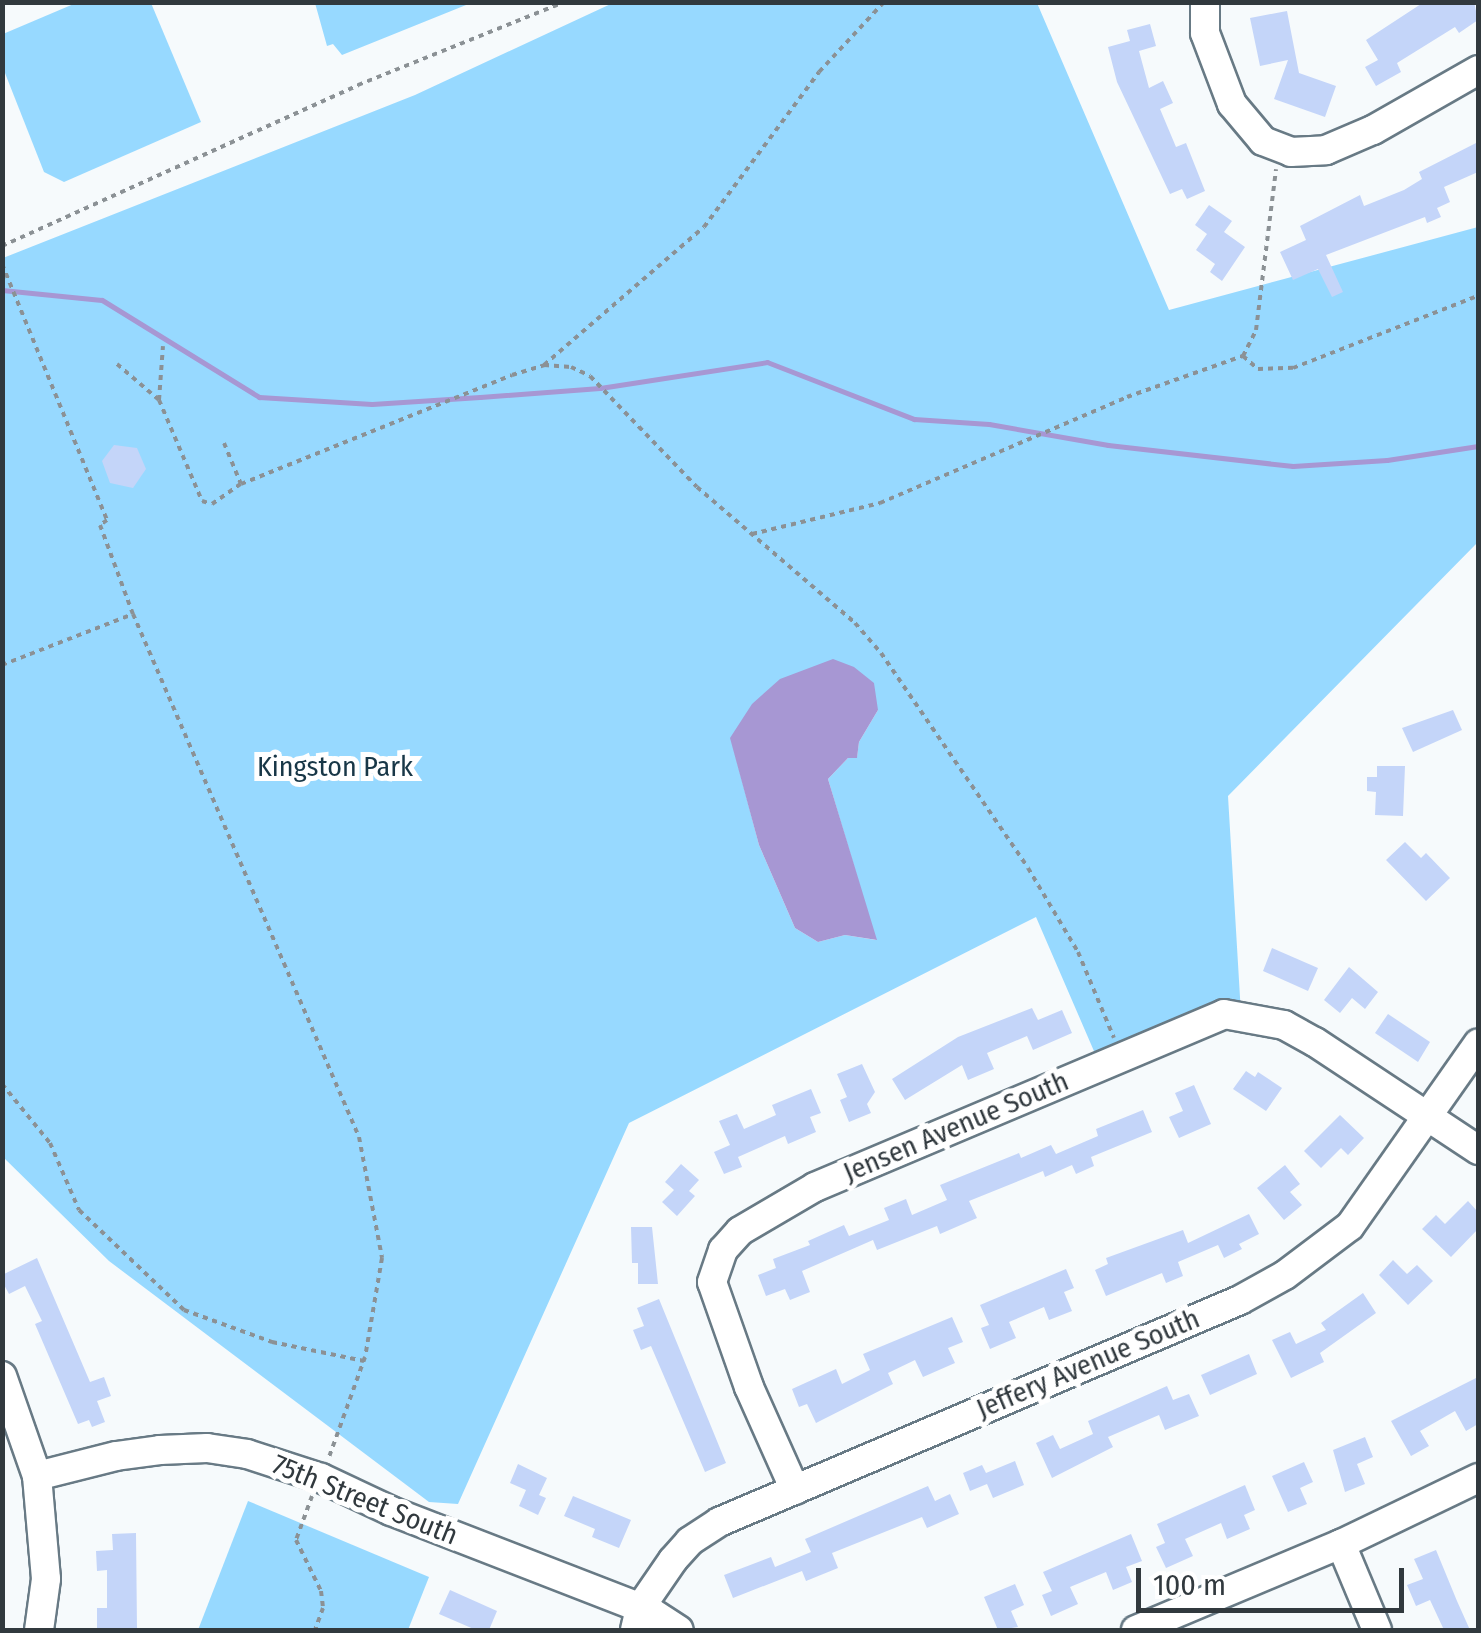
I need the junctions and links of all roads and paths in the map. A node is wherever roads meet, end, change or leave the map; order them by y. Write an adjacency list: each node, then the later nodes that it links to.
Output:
1 (564, 2): 6 (path)
2 (884, 2): 12 (path)
3 (1206, 2): 5 (street)
4 (1478, 70): 5 (street)
5 (1279, 149): 10 (path)
6 (2, 246)
7 (2, 264): 17 (path)
8 (1478, 296): 10 (path)
9 (163, 346): 13 (path)
10 (1243, 356): 16 (path)
11 (117, 364): 13 (path)
12 (544, 365): 15 (path); 16 (path)
13 (159, 400): 15 (path)
14 (224, 443): 15 (path)
15 (241, 484)
16 (750, 534): 20 (path)
17 (133, 614): 18 (path); 24 (path)
18 (2, 665)
19 (1478, 1044): 22 (street, Jeffery Avenue South)
20 (1121, 1056): 22 (street, Jensen Avenue South); 29 (street, Jensen Avenue South)
21 (2, 1084): 24 (path)
22 (1430, 1118): 23 (street, Jensen Avenue South); 29 (street, Jeffery Avenue South)
23 (1478, 1150)
24 (364, 1361): 27 (path)
25 (2, 1376): 26 (street)
26 (37, 1476): 27 (street, 75th Street South); 32 (street)
27 (320, 1478): 31 (street, 75th Street South); 33 (path)
28 (1478, 1478): 30 (street)
29 (795, 1490): 31 (street, Jeffery Avenue South)
30 (1341, 1544): 35 (street); 36 (street)
31 (638, 1619): 34 (street, 75th Street South)
32 (39, 1630)
33 (316, 1630)
34 (679, 1630)
35 (1136, 1630)
36 (1377, 1630)

